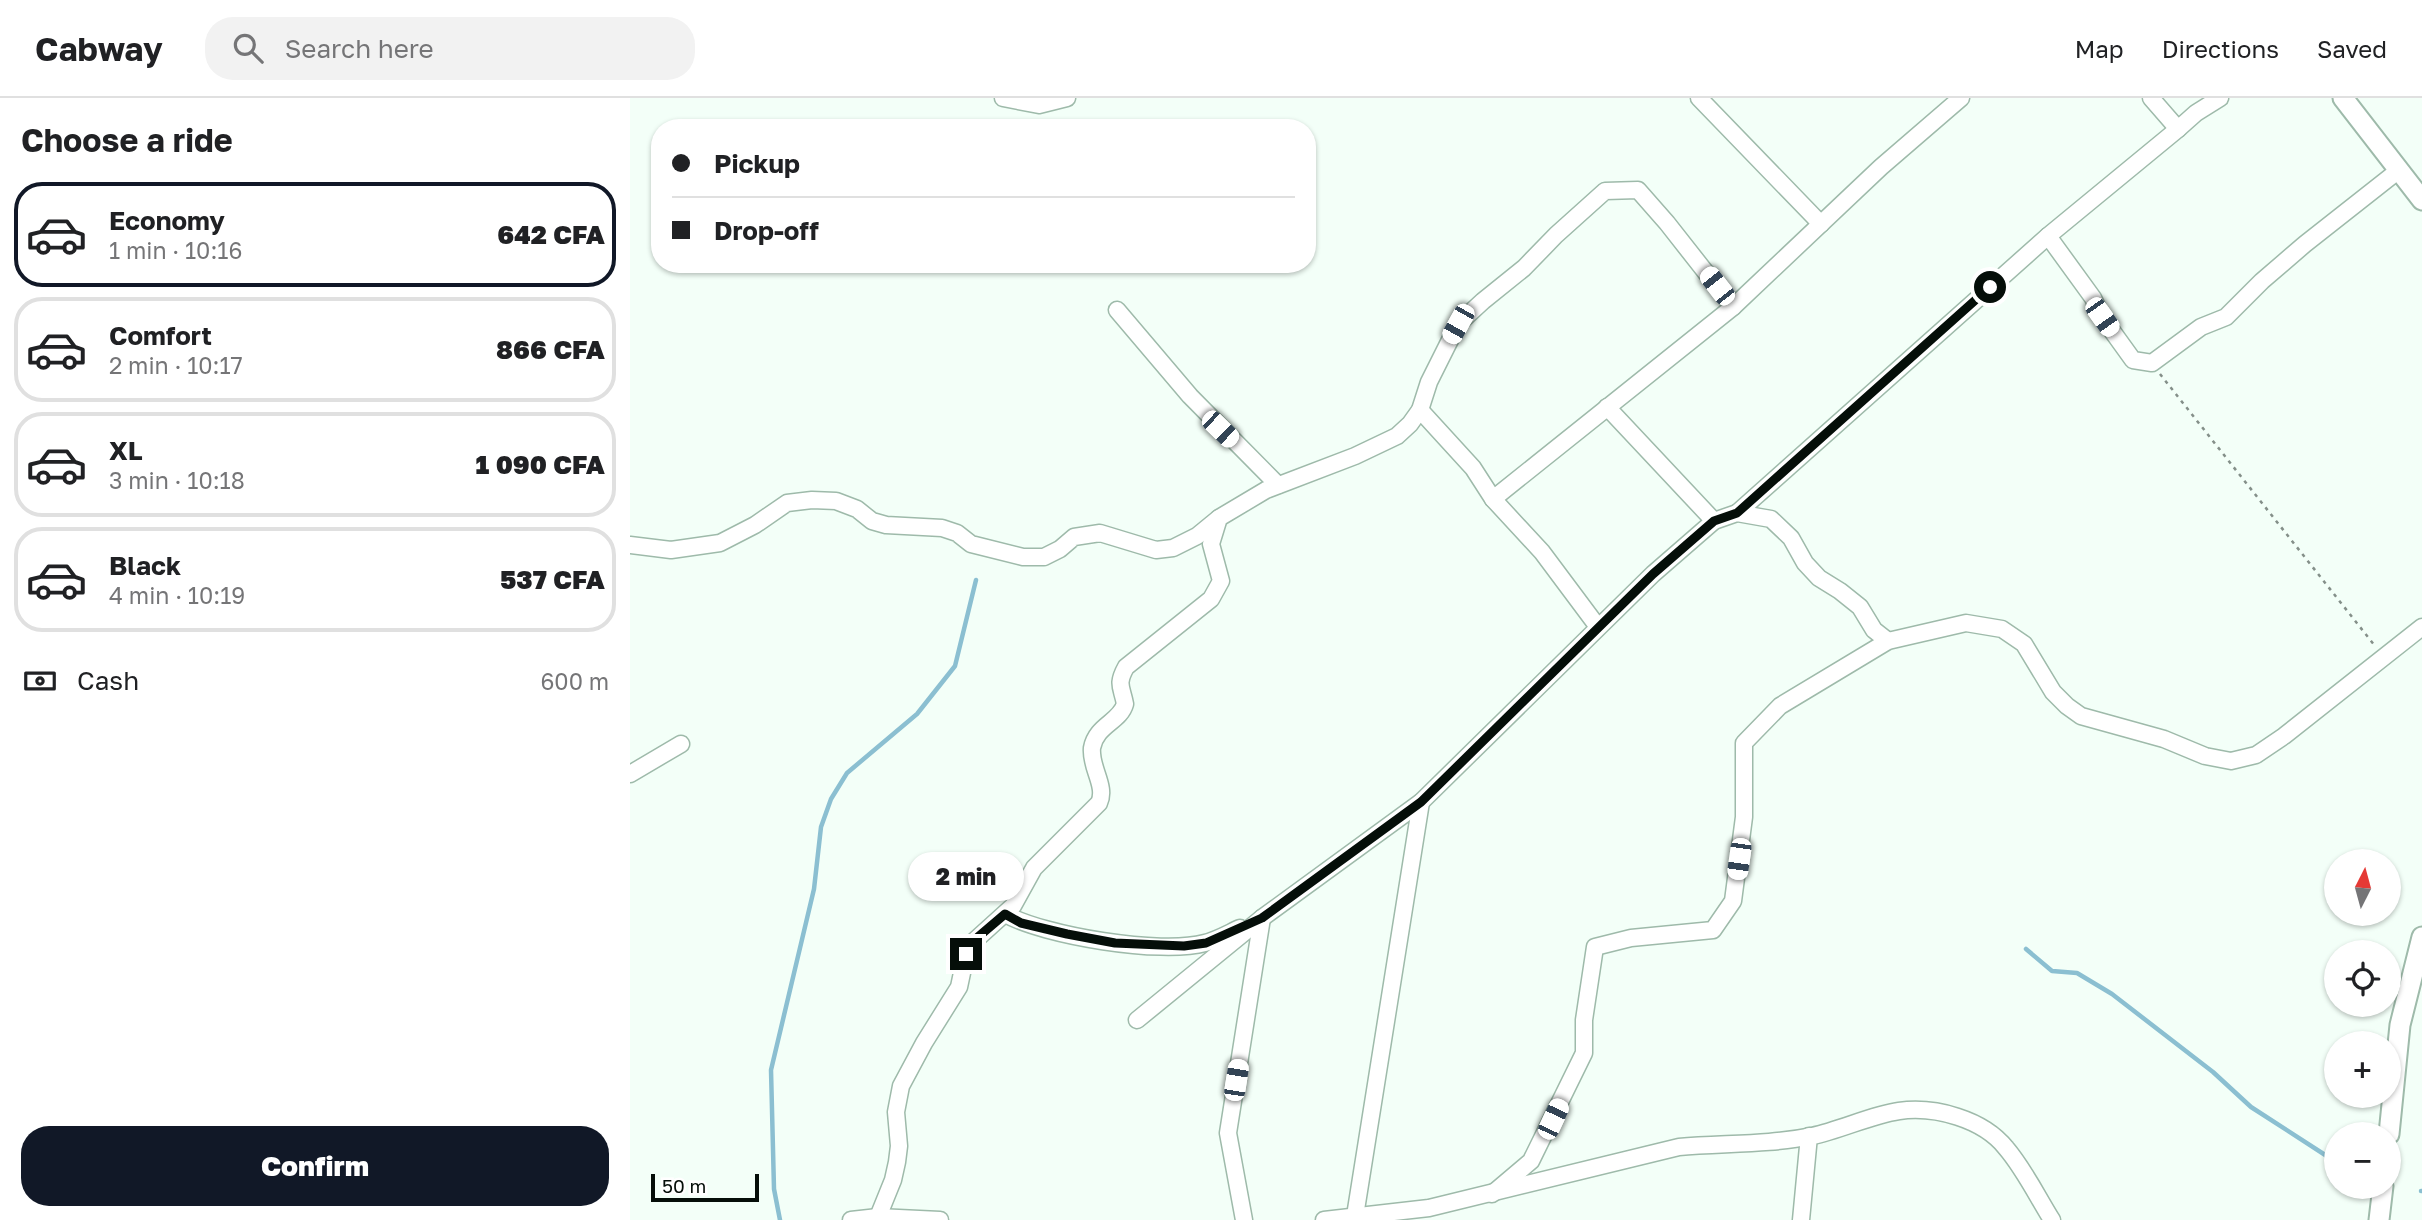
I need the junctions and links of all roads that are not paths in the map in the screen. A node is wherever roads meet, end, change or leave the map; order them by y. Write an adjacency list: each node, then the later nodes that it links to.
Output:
1 (1003, 98): 2 (street)
2 (1067, 98)
3 (1699, 98): 11 (street)
4 (1961, 98): 11 (street)
5 (2151, 98): 8 (street)
6 (2220, 98): 8 (street)
7 (2343, 98): 9 (street)
8 (2178, 129): 12 (street)
9 (2399, 170): 10 (street); 12 (street)
10 (2422, 200)
11 (1821, 224): 13 (street)
12 (2048, 236): 19 (street)
13 (1733, 307): 15 (street); 16 (street)
14 (1117, 310): 17 (street)
15 (1607, 407): 18 (street); 21 (street)
16 (1420, 410): 17 (street); 18 (street)
17 (1278, 485): 20 (street)
18 (1493, 499): 23 (street)
19 (1737, 513): 21 (street); 25 (street)
20 (1219, 517): 22 (street); 29 (street)
21 (1714, 521): 23 (street)
22 (630, 545)
23 (1598, 627): 28 (street)
24 (2422, 627): 25 (street)
25 (1888, 641): 35 (street)
26 (681, 744): 27 (street)
27 (630, 774)
28 (1421, 802): 30 (street); 37 (street)
29 (1005, 914): 30 (street); 38 (street)
30 (1262, 918): 32 (street); 42 (street)
31 (2422, 937): 33 (street)
32 (1138, 1020)
33 (2390, 1122)
34 (1809, 1136): 35 (street); 44 (street); 45 (street)
35 (1492, 1194): 39 (street)
36 (2381, 1199): 46 (street)
37 (1355, 1216): 39 (street); 43 (street)
38 (878, 1217): 40 (street); 41 (street)
39 (1380, 1217)
40 (851, 1220)
41 (940, 1220)
42 (1244, 1220)
43 (1324, 1220)
44 (1801, 1220)
45 (2052, 1220)
46 (2379, 1220)

